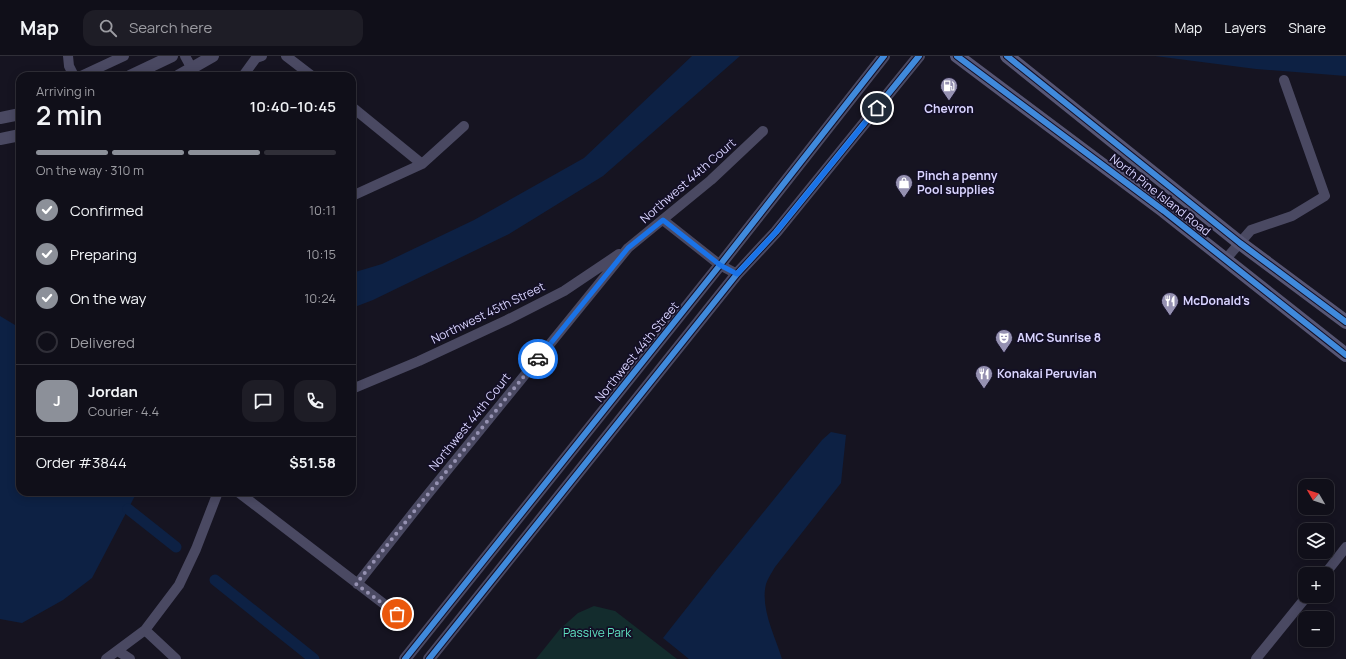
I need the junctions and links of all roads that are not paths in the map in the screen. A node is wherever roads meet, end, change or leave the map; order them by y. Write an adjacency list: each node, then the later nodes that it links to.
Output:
1 (68, 56): 12 (street)
2 (124, 56): 13 (street)
3 (172, 56): 14 (street)
4 (185, 56): 15 (street)
5 (213, 56): 15 (street)
6 (262, 56): 16 (street)
7 (286, 56): 17 (street)
8 (884, 56): 32 (street, Northwest 44th Street)
9 (919, 56): 33 (street)
10 (958, 56): 31 (main road, North Pine Island Road)
11 (1007, 56): 29 (main road, North Pine Island Road)
12 (72, 72)
13 (90, 72)
14 (138, 72)
15 (194, 72)
16 (245, 72)
17 (307, 72)
18 (1284, 80): 29 (street)
19 (356, 110): 26 (street)
20 (16, 115): 21 (street)
21 (0, 118)
22 (464, 126): 26 (street)
23 (763, 131): 28 (street, Northwest 44th Court)
24 (16, 136): 25 (street)
25 (0, 139)
26 (422, 164): 27 (street)
27 (356, 194)
28 (663, 220): 30 (street, Northwest 44th Court); 32 (street)
29 (1240, 243): 31 (street); 34 (main road, North Pine Island Road)
30 (628, 248): 36 (street, Northwest 45th Street); 41 (street, Northwest 44th Court)
31 (1225, 260): 35 (main road, North Pine Island Road)
32 (720, 265): 33 (street); 49 (street, Northwest 44th Street)
33 (737, 274): 50 (street)
34 (1346, 322)
35 (1346, 355)
36 (356, 387)
37 (216, 496): 44 (street)
38 (243, 496): 41 (street)
39 (1346, 547): 40 (street)
40 (1330, 567)
41 (356, 584): 43 (street)
42 (1301, 603): 51 (street)
43 (397, 614)
44 (145, 630): 45 (street); 48 (street)
45 (118, 651): 46 (street); 47 (street)
46 (106, 659)
47 (130, 659)
48 (176, 659)
49 (405, 659)
50 (429, 659)
51 (1256, 659)

